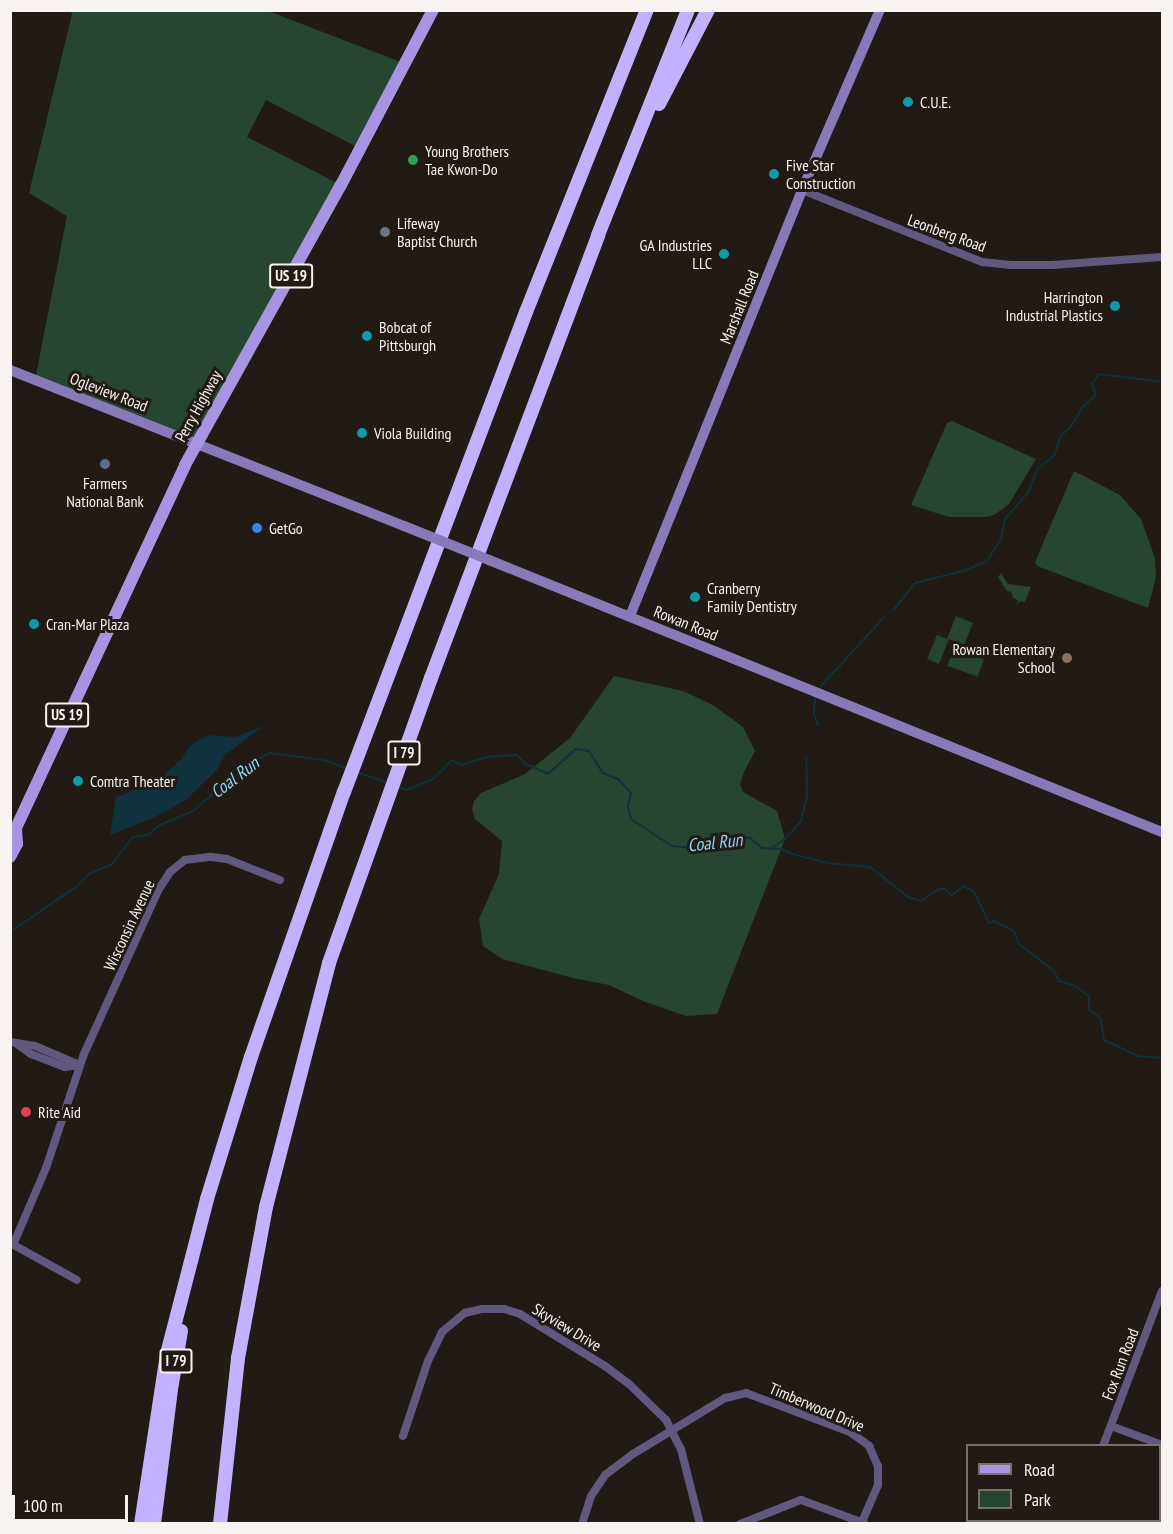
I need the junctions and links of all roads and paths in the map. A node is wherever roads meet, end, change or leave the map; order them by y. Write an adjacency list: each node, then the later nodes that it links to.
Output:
1 (434, 10): 10 (main road, Perry Highway / US 19)
2 (647, 10): 18 (highway, I 79)
3 (688, 10): 7 (highway, I 79)
4 (708, 10): 7 (highway)
5 (880, 10): 6 (street, Marshall Road)
6 (802, 190): 8 (street, Leonberg Road); 11 (street, Marshall Road)
7 (615, 191): 30 (highway, I 79)
8 (1162, 257)
9 (10, 369): 10 (street, Ogleview Road)
10 (197, 442): 11 (street, Rowan Road, bridge); 12 (main road, Perry Highway / US 19)
11 (630, 616): 13 (street, Rowan Road)
12 (13, 830): 14 (main road, Perry Highway / US 19)
13 (1162, 832)
14 (10, 857)
15 (280, 880): 17 (street, Wisconsin Avenue)
16 (13, 1043): 17 (street)
17 (80, 1065): 19 (street, Wisconsin Avenue)
18 (207, 1199): 28 (highway); 29 (highway, I 79)
19 (12, 1244): 20 (street)
20 (77, 1280)
21 (1162, 1291): 22 (street, Fox Run Road)
22 (1111, 1426): 25 (street, Fox Run Road); 26 (street)
23 (672, 1429): 24 (street, Skyview Drive); 27 (street, Timberwood Drive); 31 (street, Timberwood Drive); 32 (street, Skyview Drive)
24 (404, 1436)
25 (1104, 1444)
26 (1159, 1444)
27 (864, 1523): 33 (street)
28 (141, 1524)
29 (154, 1524)
30 (220, 1524)
31 (582, 1524)
32 (700, 1524)
33 (740, 1524)

